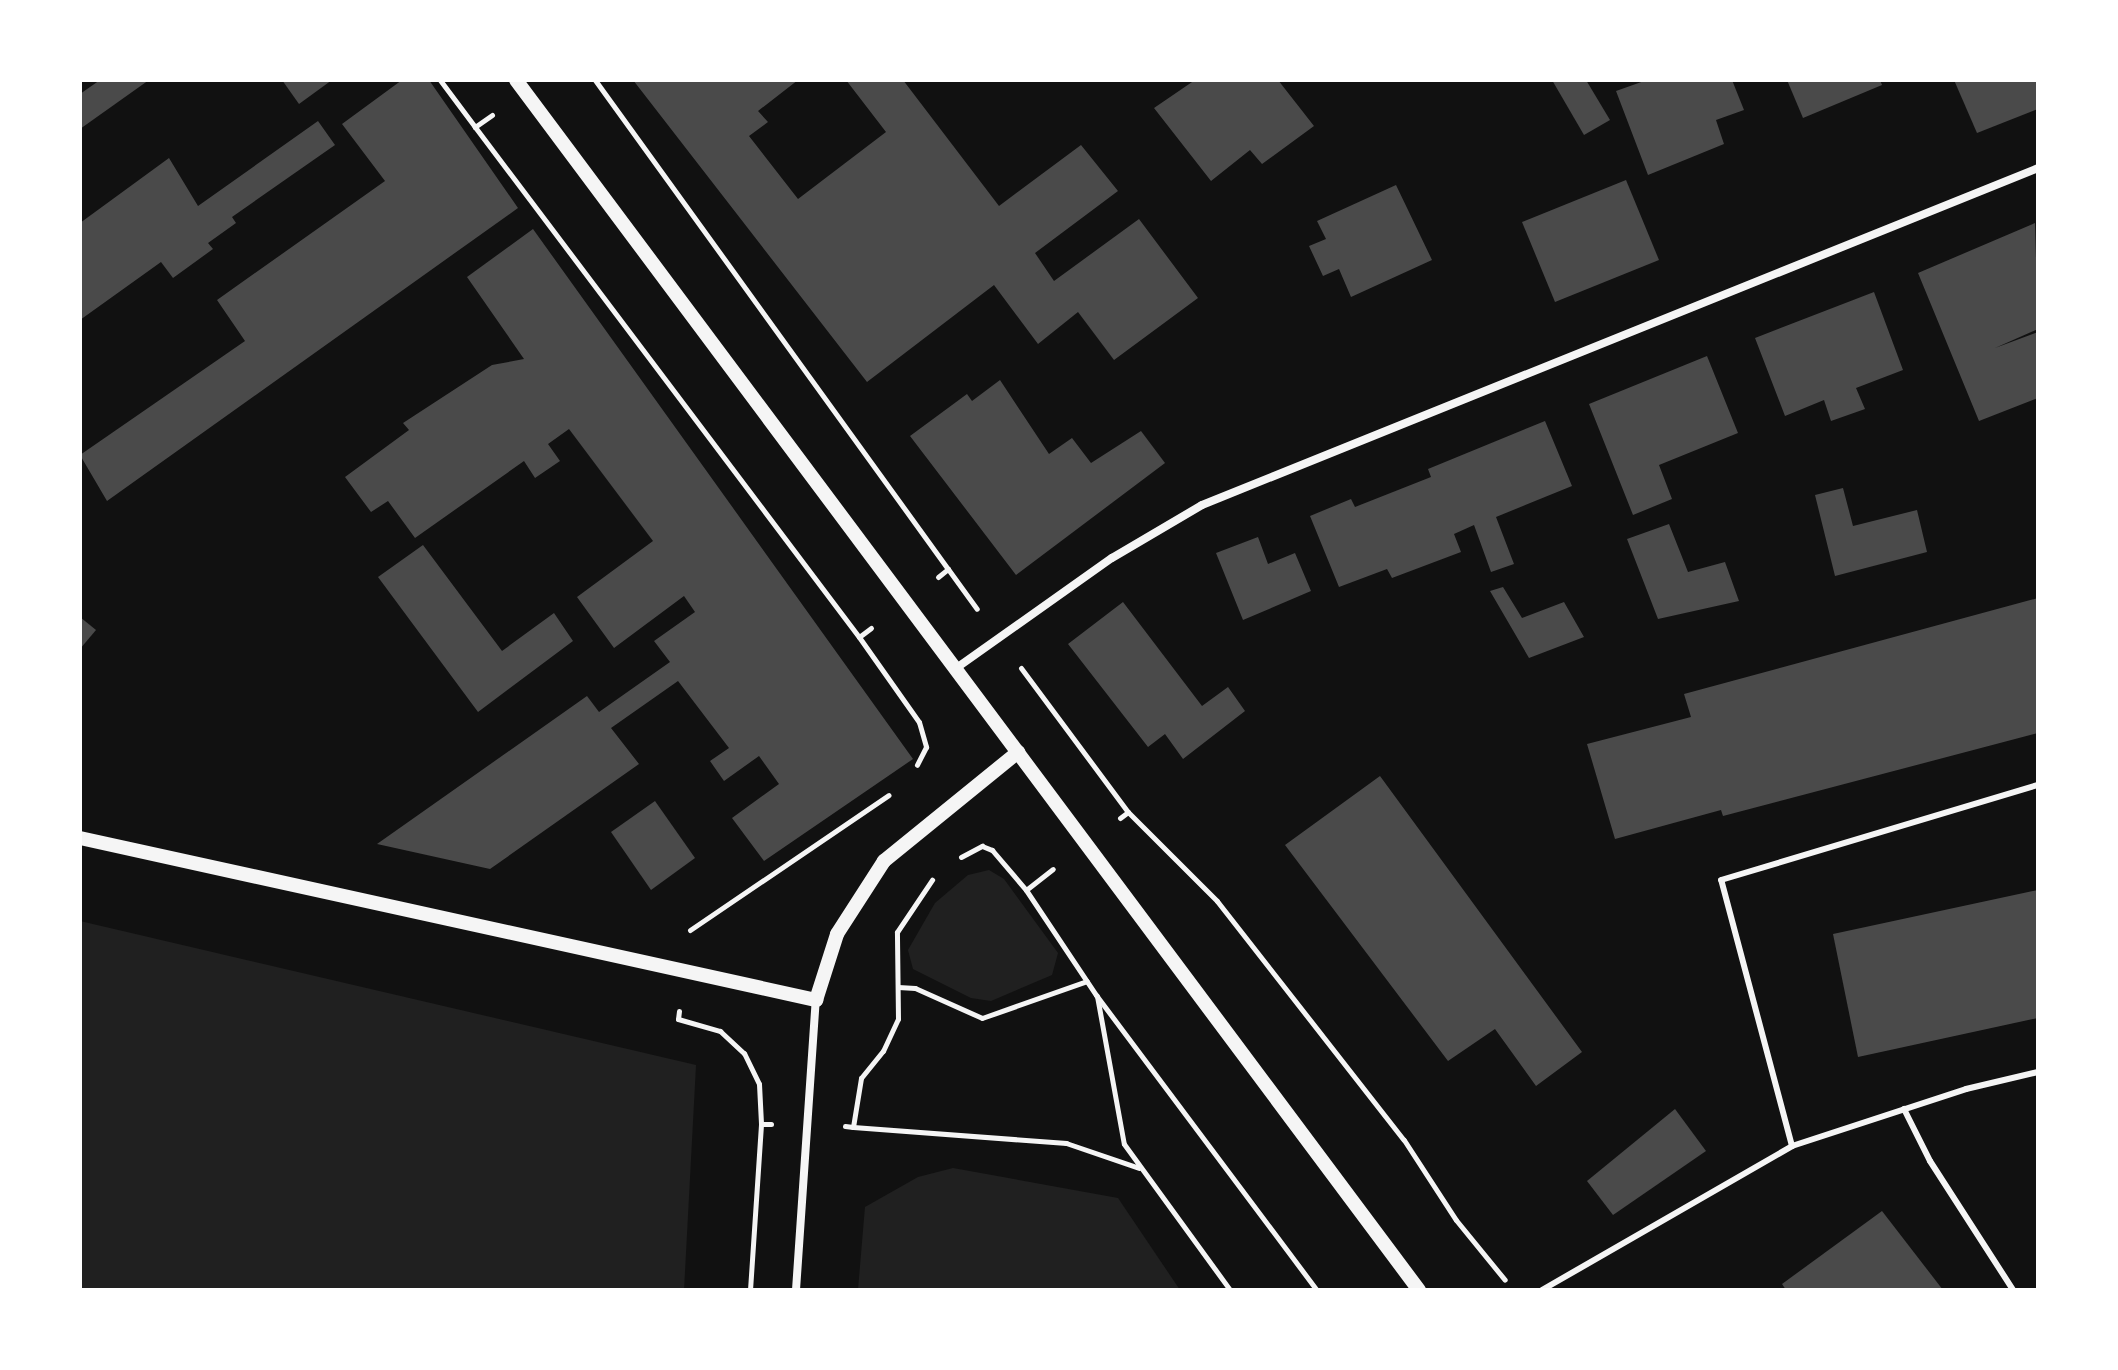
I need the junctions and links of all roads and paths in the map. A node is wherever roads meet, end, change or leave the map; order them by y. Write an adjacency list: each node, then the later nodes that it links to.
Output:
1 (440, 80): 4 (path)
2 (595, 80): 6 (path)
3 (520, 85): 4 (path); 11 (street)
4 (475, 127): 9 (path)
5 (2038, 168): 10 (street)
6 (948, 569): 7 (path); 10 (path)
7 (933, 580)
8 (879, 622): 9 (path)
9 (859, 637): 13 (path)
10 (998, 638): 11 (street); 15 (path)
11 (955, 669): 12 (street)
12 (1018, 752): 25 (street); 35 (street)
13 (917, 765)
14 (2038, 785): 30 (lane)
15 (1128, 812): 16 (path); 36 (path)
16 (1116, 822)
17 (80, 838): 25 (street)
18 (958, 859): 21 (path)
19 (1054, 869): 21 (path)
20 (936, 876): 23 (path)
21 (1026, 890): 22 (path)
22 (1087, 981): 23 (path); 24 (path)
23 (898, 987): 29 (path)
24 (1096, 995): 31 (path); 34 (path)
25 (816, 1000): 28 (street)
26 (2038, 1072): 27 (lane)
27 (1904, 1109): 30 (lane); 38 (lane)
28 (807, 1124): 29 (path); 32 (street)
29 (853, 1127): 31 (path)
30 (1792, 1146): 37 (lane)
31 (1141, 1169): 33 (path)
32 (796, 1290)
33 (1230, 1290)
34 (1317, 1290)
35 (1419, 1290)
36 (1513, 1290)
37 (1542, 1290)
38 (2013, 1290)

